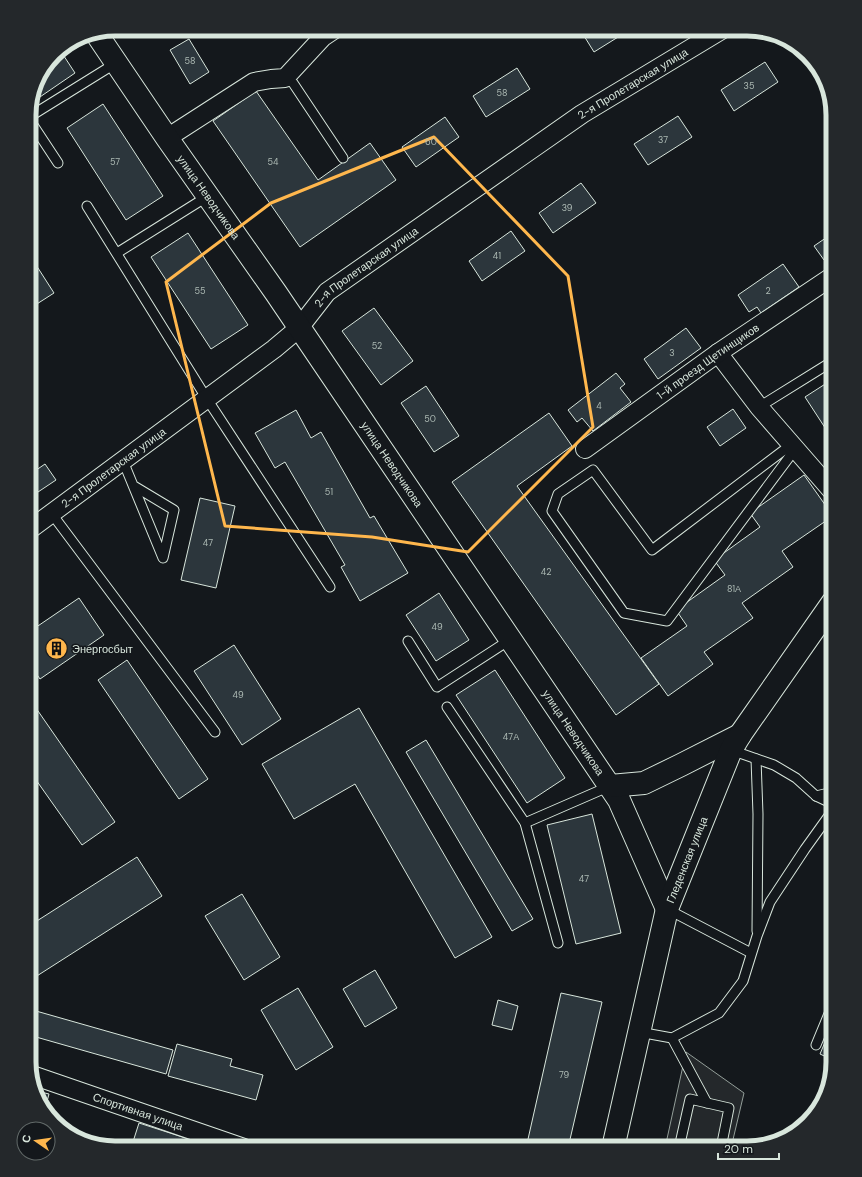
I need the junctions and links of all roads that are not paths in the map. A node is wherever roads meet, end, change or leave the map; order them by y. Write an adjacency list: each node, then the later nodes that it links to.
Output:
1 (324, 36): 5 (street)
2 (711, 36): 15 (street, 2-я Пролетарская улица)
3 (99, 38): 4 (main road, улица Неводчикова)
4 (116, 63): 6 (lane); 8 (main road, улица Неводчикова)
5 (285, 78): 8 (street); 9 (lane)
6 (36, 114)
7 (36, 129): 10 (lane)
8 (167, 138): 11 (main road, улица Неводчикова)
9 (343, 158)
10 (58, 163)
11 (208, 196): 13 (lane); 15 (main road, улица Неводчикова)
12 (87, 206): 13 (lane)
13 (117, 253): 18 (lane)
14 (826, 281): 16 (street, 1-й проезд Щетинщиков)
15 (299, 328): 18 (street, 2-я Пролетарская улица); 29 (main road, улица Неводчикова)
16 (718, 353): 19 (street); 21 (street, 1-й проезд Щетинщиков)
17 (826, 365): 19 (lane)
18 (207, 399): 22 (street, 2-я Пролетарская улица); 27 (lane)
19 (759, 407): 20 (street)
20 (794, 446): 20 (lane); 23 (street)
21 (585, 449)
22 (123, 461): 24 (lane); 25 (street, 2-я Пролетарская улица)
23 (826, 484)
24 (134, 486): 24 (lane)
25 (52, 514): 26 (street, 2-я Пролетарская улица); 32 (lane)
26 (36, 525)
27 (330, 587)
28 (826, 612): 33 (main road, Гледенская улица)
29 (511, 639): 30 (lane); 35 (main road, улица Неводчикова)
30 (408, 641)
31 (447, 707): 40 (lane)
32 (215, 732)
33 (735, 742): 34 (lane); 35 (main road); 41 (main road, Гледенская улица)
34 (756, 759): 37 (lane); 42 (lane)
35 (610, 786): 40 (lane); 41 (main road, улица Неводчикова)
36 (826, 794): 37 (lane)
37 (816, 796): 38 (lane)
38 (826, 801)
39 (826, 820): 42 (lane)
40 (525, 823): 43 (lane)
41 (667, 909): 44 (lane); 46 (main road, Гледенская улица)
42 (756, 936): 44 (lane)
43 (558, 943)
44 (751, 953): 47 (lane)
45 (826, 1021): 48 (lane)
46 (639, 1032): 47 (lane); 52 (main road, Гледенская улица)
47 (672, 1038): 50 (lane)
48 (816, 1045)
49 (38, 1077): 51 (street, Спортивная улица)
50 (707, 1103): 53 (lane); 54 (lane)
51 (224, 1141)
52 (615, 1141)
53 (681, 1141)
54 (723, 1141)

